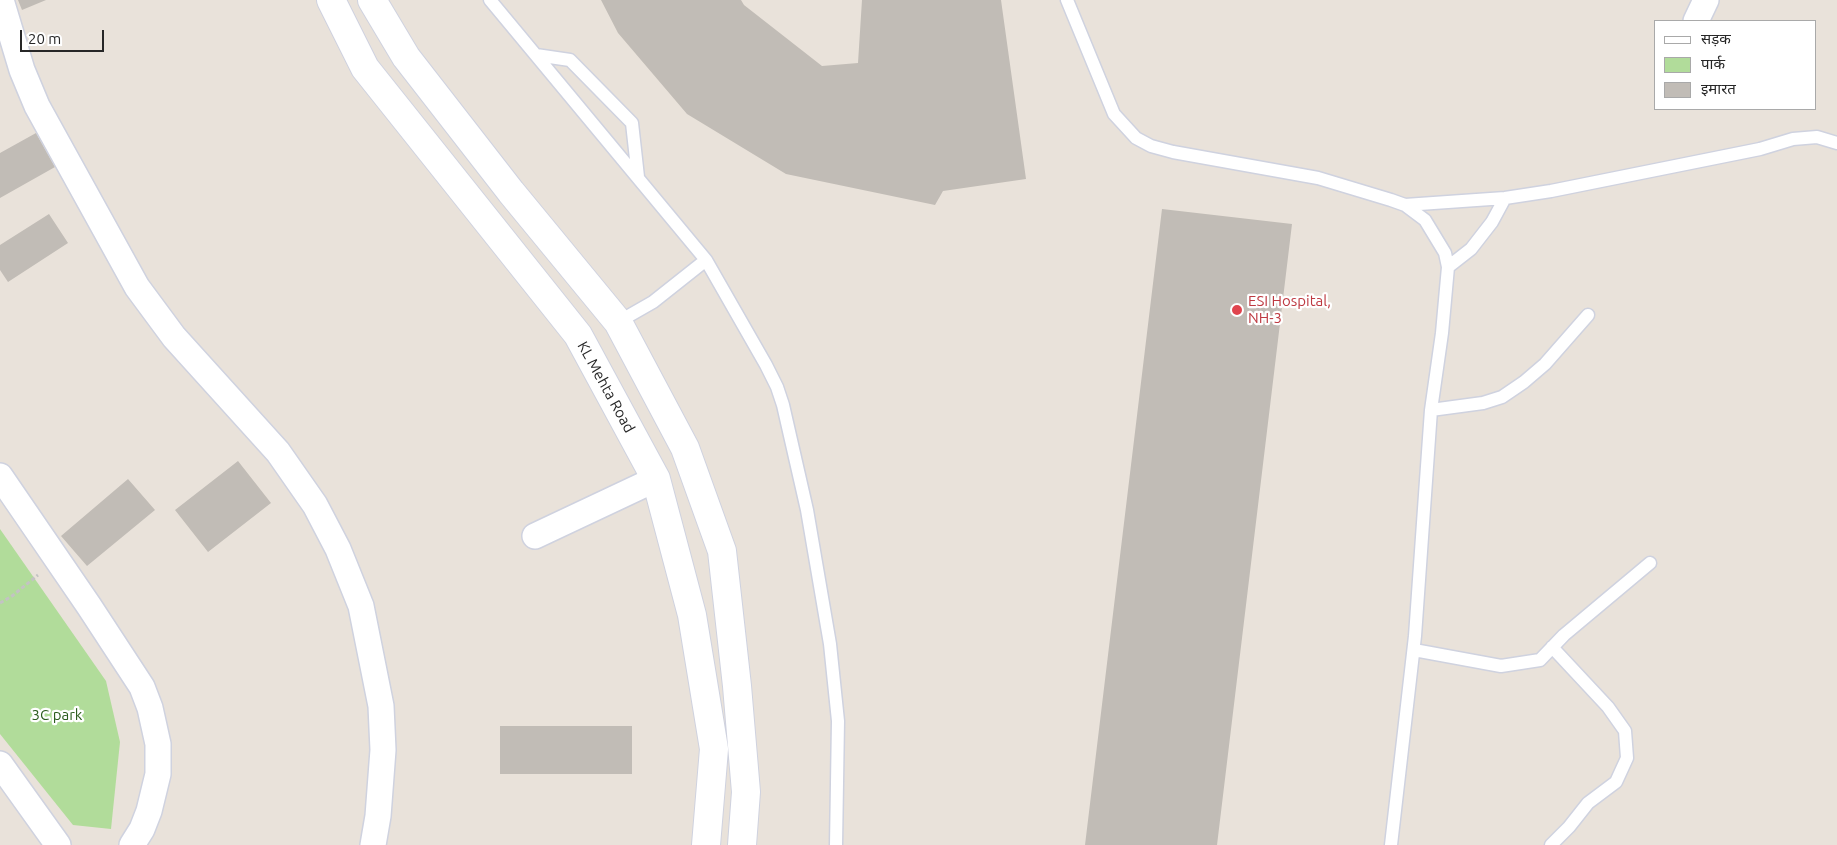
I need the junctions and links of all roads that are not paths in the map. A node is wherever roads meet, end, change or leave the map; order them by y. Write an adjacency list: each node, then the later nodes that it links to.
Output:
1 (1, 0): 27 (street)
2 (331, 0): 19 (street, KL Mehta Road)
3 (372, 0): 16 (street)
4 (490, 0): 8 (lane)
5 (1067, 0): 12 (lane)
6 (1706, 0): 7 (street)
7 (1696, 20)
8 (536, 55): 10 (lane); 10 (lane)
9 (1837, 143): 11 (lane)
10 (638, 177): 13 (lane)
11 (1506, 198): 12 (lane); 14 (lane)
12 (1404, 205): 14 (lane)
13 (706, 260): 16 (lane); 30 (lane)
14 (1448, 267): 17 (lane)
15 (1588, 315): 17 (lane)
16 (618, 322): 29 (street)
17 (1431, 410): 23 (lane)
18 (0, 476): 26 (street)
19 (656, 480): 20 (street); 28 (street, KL Mehta Road)
20 (535, 536)
21 (1650, 563): 22 (lane)
22 (1552, 647): 23 (lane); 32 (lane)
23 (1414, 650): 31 (lane)
24 (0, 764): 25 (street)
25 (58, 845)
26 (132, 845)
27 (373, 845)
28 (706, 845)
29 (742, 845)
30 (836, 845)
31 (1391, 845)
32 (1551, 845)

